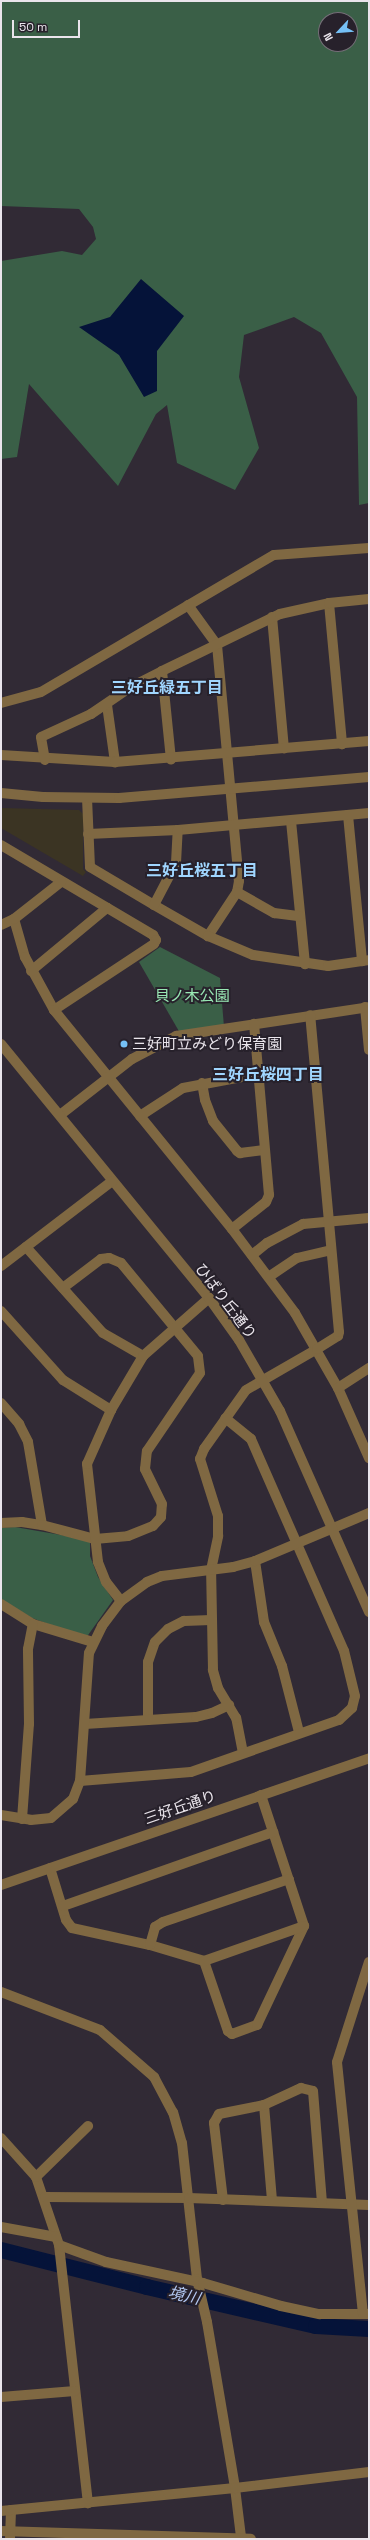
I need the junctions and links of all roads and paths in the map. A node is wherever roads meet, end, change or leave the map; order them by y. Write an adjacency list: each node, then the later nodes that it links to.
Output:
1 (369, 548): 4 (street)
2 (369, 599): 3 (street)
3 (330, 603): 5 (street); 11 (street)
4 (188, 605): 6 (street); 8 (street)
5 (272, 617): 6 (street); 12 (street)
6 (217, 645): 7 (street); 13 (street)
7 (162, 670): 9 (street); 16 (street)
8 (1, 703)
9 (107, 705): 15 (street); 17 (street)
10 (369, 741): 11 (street)
11 (342, 744): 12 (street)
12 (284, 748): 13 (street)
13 (228, 754): 16 (street); 19 (street)
14 (1, 755): 15 (street)
15 (45, 760): 17 (street)
16 (171, 760): 17 (street)
17 (115, 762)
18 (369, 777): 19 (street)
19 (232, 789): 21 (street); 25 (street)
20 (1, 793): 21 (street)
21 (87, 798): 27 (street)
22 (369, 813): 23 (street)
23 (348, 815): 24 (street); 37 (street)
24 (291, 821): 25 (street); 33 (street)
25 (236, 825): 26 (street); 30 (street)
26 (178, 830): 27 (street); 31 (street)
27 (88, 834): 31 (street)
28 (1, 845): 29 (street)
29 (61, 882): 32 (street); 34 (street)
30 (237, 892): 33 (street); 36 (street)
31 (154, 905): 36 (street)
32 (107, 908): 39 (street); 41 (street)
33 (300, 916): 38 (street)
34 (14, 919): 35 (street); 39 (street)
35 (1, 924)
36 (208, 936): 38 (street)
37 (365, 961): 38 (street)
38 (305, 964)
39 (31, 971): 41 (street)
40 (367, 1007): 42 (street); 45 (street)
41 (54, 1010): 47 (street)
42 (310, 1015): 43 (street); 54 (street)
43 (254, 1024): 46 (street); 47 (street)
44 (1, 1044): 49 (street, ひばり丘通り)
45 (369, 1050)
46 (258, 1074): 48 (street); 51 (street)
47 (108, 1076): 49 (street); 50 (street)
48 (202, 1083): 50 (street); 51 (street)
49 (60, 1115): 52 (street, ひばり丘通り)
50 (140, 1116): 55 (street)
51 (264, 1150): 55 (street)
52 (112, 1181): 56 (street); 62 (street, ひばり丘通り)
53 (369, 1218): 54 (street)
54 (328, 1220): 57 (street); 58 (street)
55 (232, 1229): 58 (street)
56 (26, 1247): 59 (street); 61 (street)
57 (331, 1250): 60 (street); 65 (street)
58 (252, 1255): 60 (street)
59 (1, 1266)
60 (270, 1276): 65 (street)
61 (63, 1288): 64 (street); 66 (street)
62 (208, 1298): 64 (street); 68 (street, ひばり丘通り)
63 (1, 1311): 71 (street)
64 (175, 1327): 66 (street); 78 (street)
65 (317, 1349): 68 (street); 69 (street)
66 (143, 1356): 71 (street)
67 (369, 1368): 69 (street)
68 (264, 1380): 72 (street); 77 (street, ひばり丘通り)
69 (338, 1388): 73 (street)
70 (1, 1404): 76 (street)
71 (111, 1410): 78 (street)
72 (225, 1418): 79 (street); 81 (street)
73 (369, 1458)
74 (369, 1513): 77 (street)
75 (1, 1523): 76 (street)
76 (42, 1525): 78 (street)
77 (332, 1528): 79 (street); 84 (street, ひばり丘通り)
78 (95, 1539): 82 (street)
79 (297, 1543): 80 (street); 91 (street)
80 (255, 1562): 81 (street); 91 (street)
81 (211, 1570): 82 (street); 85 (street)
82 (121, 1601): 87 (street)
83 (1, 1604): 86 (street)
84 (369, 1612)
85 (211, 1620): 88 (street); 89 (street)
86 (33, 1624): 87 (street); 97 (street)
87 (93, 1642): 90 (street)
88 (229, 1705): 89 (street); 92 (street)
89 (148, 1720): 90 (street)
90 (85, 1724): 94 (street)
91 (299, 1732): 92 (street)
92 (243, 1753): 94 (street)
93 (369, 1758): 95 (street, 三好丘通り)
94 (80, 1780): 97 (street)
95 (261, 1795): 98 (street); 99 (street, 三好丘通り)
96 (1, 1815): 97 (street)
97 (22, 1819)
98 (274, 1832): 100 (street); 102 (street)
99 (50, 1868): 101 (street, 三好丘通り); 102 (street)
100 (289, 1879): 103 (street); 104 (street)
101 (1, 1885)
102 (63, 1906): 104 (street)
103 (304, 1926): 105 (street); 105 (street)
104 (150, 1945): 105 (street)
105 (204, 1962)
106 (369, 1962): 117 (street)
107 (1, 1992): 113 (street)
108 (264, 2105): 114 (street); 115 (street); 116 (street)
109 (88, 2126): 111 (street)
110 (3, 2144): 111 (street)
111 (36, 2177): 112 (street)
112 (45, 2197): 113 (street); 120 (street)
113 (189, 2198): 114 (street); 121 (street)
114 (223, 2200): 115 (street)
115 (272, 2200): 116 (street)
116 (322, 2204): 117 (street)
117 (350, 2204): 118 (street); 122 (street)
118 (369, 2205)
119 (1, 2227): 120 (street)
120 (59, 2244): 121 (street); 123 (street)
121 (199, 2285): 122 (street); 126 (street)
122 (366, 2314)
123 (75, 2391): 124 (street); 127 (street)
124 (1, 2397)
125 (369, 2472): 126 (street)
126 (235, 2488): 127 (street); 132 (street)
127 (88, 2503): 128 (street)
128 (6, 2510): 129 (street)
129 (7, 2534): 130 (street)
130 (54, 2536): 131 (street)
131 (187, 2538): 132 (street)
132 (246, 2538)

